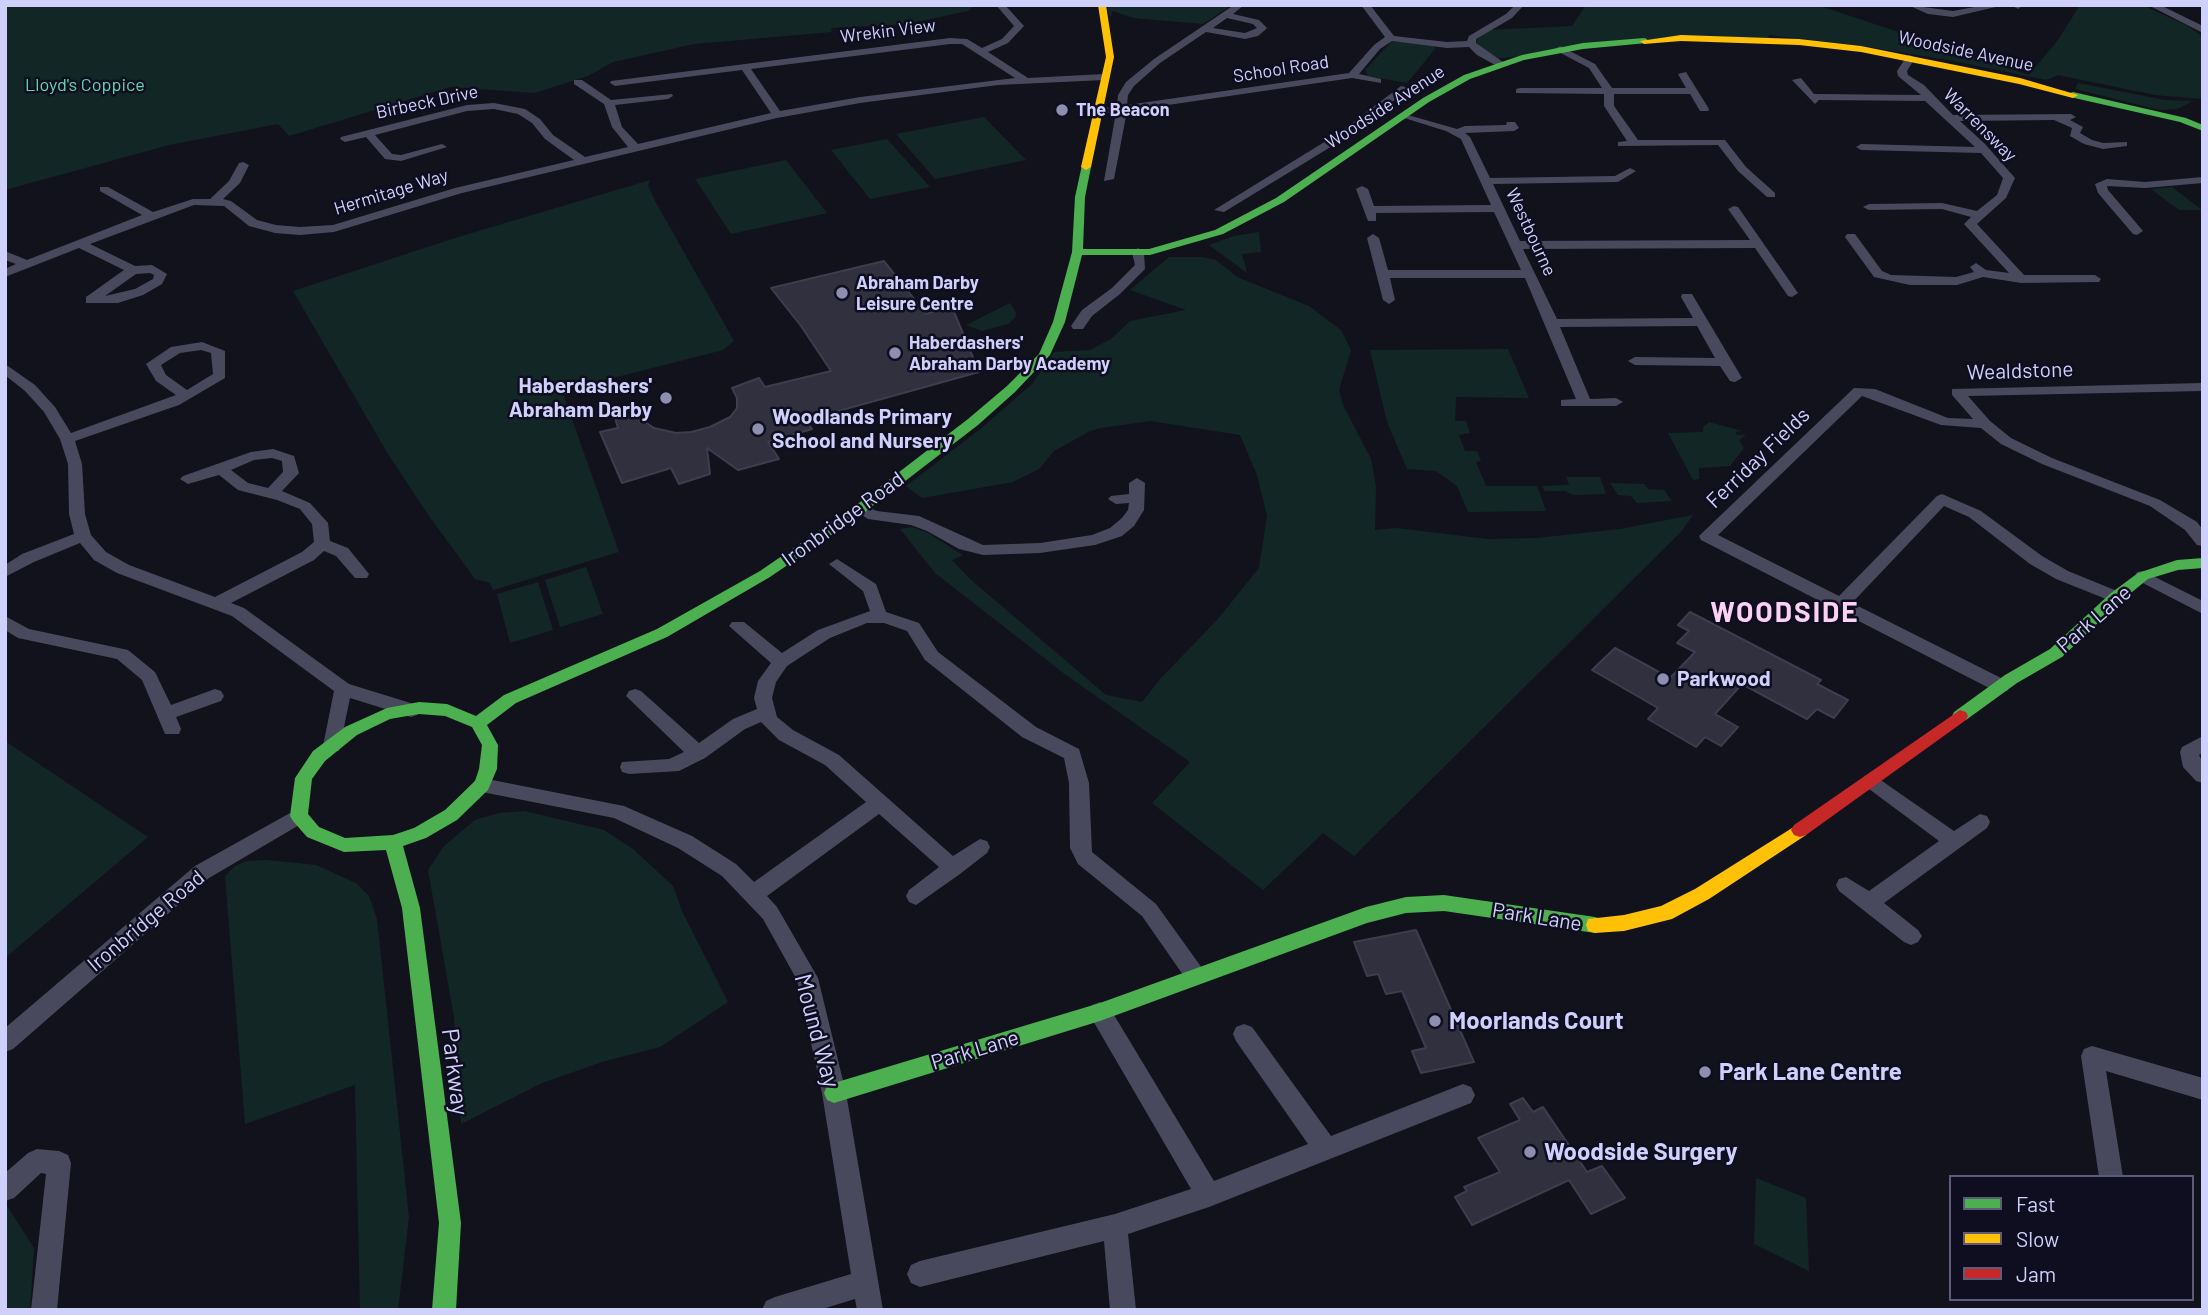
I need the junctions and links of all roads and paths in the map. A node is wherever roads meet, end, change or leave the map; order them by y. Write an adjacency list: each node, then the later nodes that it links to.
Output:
1 (1000, 5): 15 (street)
2 (1102, 5): 21 (street, Ironbridge Road)
3 (1240, 5): 9 (street)
4 (1365, 5): 12 (street)
5 (1520, 5): 13 (street)
6 (1912, 5): 7 (street)
7 (2000, 5)
8 (2152, 5): 11 (street)
9 (1225, 15): 10 (street); 10 (street)
10 (1204, 29): 35 (street)
11 (2203, 30)
12 (1390, 38): 13 (street); 20 (street, School Road)
13 (1471, 44): 17 (street)
14 (1560, 49): 16 (street, Woodside Avenue); 17 (street, Woodside Avenue); 30 (street)
15 (981, 52): 18 (street, Wrekin View); 23 (street, Wrekin View)
16 (1910, 58): 32 (street, Warrensway); 43 (street, Woodside Avenue)
17 (1500, 64): 38 (street, Woodside Avenue)
18 (744, 66): 22 (street, Wrekin View); 37 (street)
19 (1683, 74): 31 (street)
20 (1352, 75): 25 (street); 35 (street, School Road)
21 (1104, 76): 23 (street); 36 (street, Ironbridge Road)
22 (661, 78): 27 (street, Wrekin View); 33 (street)
23 (1025, 80): 37 (street)
24 (1797, 80): 32 (street)
25 (1377, 81)
26 (578, 82): 33 (street)
27 (615, 83)
28 (1405, 88): 48 (street)
29 (1520, 91): 30 (street)
30 (1609, 91): 31 (street); 64 (street)
31 (1694, 91): 34 (street)
32 (1928, 98): 42 (street, Warrensway)
33 (609, 103): 54 (street)
34 (1704, 109)
35 (1122, 110): 36 (street, School Road); 59 (street)
36 (1100, 111): 78 (street, Ironbridge Road)
37 (777, 115): 54 (street)
38 (1405, 115): 46 (street); 51 (street, Woodside Avenue)
39 (2203, 115): 43 (street, Woodside Avenue)
40 (2048, 117): 41 (street); 42 (street); 52 (street)
41 (2071, 117)
42 (1951, 118): 55 (street, Warrensway)
43 (2183, 120): 45 (street, Woodside Avenue)
44 (1511, 124): 46 (street)
45 (2203, 128)
46 (1458, 132): 61 (street, Westbourne)
47 (368, 133): 50 (street, Birbeck Drive); 53 (street); 56 (street, Birbeck Drive)
48 (1343, 135): 51 (street); 69 (street)
49 (1851, 135): 55 (street)
50 (345, 139)
51 (1366, 142): 79 (street, Woodside Avenue)
52 (2123, 144)
53 (442, 147)
54 (635, 147): 56 (street, Hermitage Way)
55 (1982, 150): 70 (street, Warrensway)
56 (582, 160): 65 (street, Hermitage Way)
57 (243, 164): 65 (street)
58 (1630, 171): 61 (street)
59 (1108, 179)
60 (2203, 180): 72 (street)
61 (1486, 181): 67 (street, Westbourne)
62 (104, 189): 71 (street)
63 (1362, 189): 67 (street)
64 (1771, 195)
65 (214, 201): 71 (street)
66 (1869, 207): 70 (street)
67 (1499, 208): 77 (street, Westbourne)
68 (1734, 209): 76 (street)
69 (1220, 210)
70 (1978, 215): 86 (street)
71 (152, 216): 75 (street)
72 (2137, 231)
73 (1851, 237): 86 (street)
74 (1373, 238): 84 (street)
75 (80, 244): 81 (street); 82 (street)
76 (1759, 244): 77 (street); 89 (street)
77 (1516, 245): 85 (street, Westbourne)
78 (1077, 252): 79 (street, Woodside Avenue); 111 (street, Ironbridge Road)
79 (1139, 252): 90 (street)
80 (5, 255): 81 (street)
81 (25, 264): 83 (street)
82 (133, 270): 82 (street)
83 (5, 273)
84 (1381, 274): 85 (street); 92 (street)
85 (1528, 274): 94 (street, Westbourne)
86 (2021, 279): 87 (street)
87 (2095, 279)
88 (1095, 292): 90 (street)
89 (1792, 293)
90 (1109, 297): 95 (street)
91 (1688, 297): 93 (street)
92 (1390, 300)
93 (1701, 322): 94 (street); 97 (street)
94 (1552, 323): 104 (street, Westbourne)
95 (1078, 326)
96 (1635, 361): 97 (street)
97 (1724, 362): 99 (street)
98 (5, 368): 106 (street)
99 (1735, 378)
100 (2203, 387): 105 (street, Wealdstone)
101 (186, 396): 101 (street); 106 (street)
102 (1616, 402): 104 (street)
103 (1566, 403): 104 (street)
104 (1585, 403)
105 (1985, 424): 113 (street, Wealdstone); 122 (street, Ferriday Fields)
106 (67, 439): 112 (street)
107 (221, 468): 108 (street); 109 (street); 109 (street)
108 (188, 479)
109 (271, 494): 114 (street)
110 (1116, 499): 111 (street)
111 (860, 509): 134 (street, Ironbridge Road)
112 (83, 536): 117 (street); 121 (street)
113 (2203, 541)
114 (322, 544): 118 (street); 121 (street)
115 (2203, 563): 119 (street, Park Lane)
116 (837, 564): 124 (street)
117 (5, 572)
118 (361, 574)
119 (2144, 576): 120 (street, Park Lane); 123 (street)
120 (2116, 597): 122 (street); 128 (street, Park Lane)
121 (216, 603): 129 (street)
122 (1841, 604): 128 (street, Ferriday Fields)
123 (2203, 608)
124 (876, 617): 127 (street); 154 (street)
125 (5, 622): 130 (street)
126 (738, 626): 127 (street)
127 (782, 662): 133 (street)
128 (2001, 685): 140 (street, Park Lane)
129 (342, 689): 132 (street); 136 (street)
130 (215, 696)
131 (635, 696): 137 (street)
132 (411, 710): 134 (street); 136 (street)
133 (765, 713): 137 (street); 142 (street)
134 (478, 723): 141 (street)
135 (2203, 743): 139 (street)
136 (332, 746): 143 (street)
137 (698, 753): 138 (street)
138 (629, 768)
139 (2203, 776)
140 (1872, 781): 145 (street); 154 (street, Park Lane)
141 (482, 785): 146 (street); 150 (street, Mound Way)
142 (881, 802): 148 (street); 150 (street)
143 (299, 816): 146 (street); 157 (street, Ironbridge Road)
144 (1980, 822): 145 (street)
145 (1953, 841): 152 (street)
146 (393, 842): 169 (street, Parkway)
147 (980, 847): 148 (street)
148 (953, 868): 151 (street)
149 (1846, 885): 152 (street)
150 (753, 894): 159 (street, Mound Way)
151 (916, 896)
152 (1869, 903): 153 (street)
153 (1912, 936)
154 (1196, 975): 155 (street, Park Lane)
155 (1100, 1012): 159 (street, Park Lane); 164 (street)
156 (1244, 1034): 161 (street)
157 (5, 1042)
158 (2203, 1089): 162 (street)
159 (834, 1093): 167 (street, Mound Way)
160 (1463, 1096): 161 (street)
161 (1326, 1149): 164 (street)
162 (2111, 1175)
163 (5, 1189): 168 (street)
164 (1209, 1195): 165 (street)
165 (1115, 1226): 166 (street); 172 (street)
166 (920, 1274)
167 (865, 1283): 170 (street); 171 (street, Mound Way)
168 (44, 1310)
169 (444, 1310)
170 (775, 1310)
171 (870, 1310)
172 (1123, 1310)

